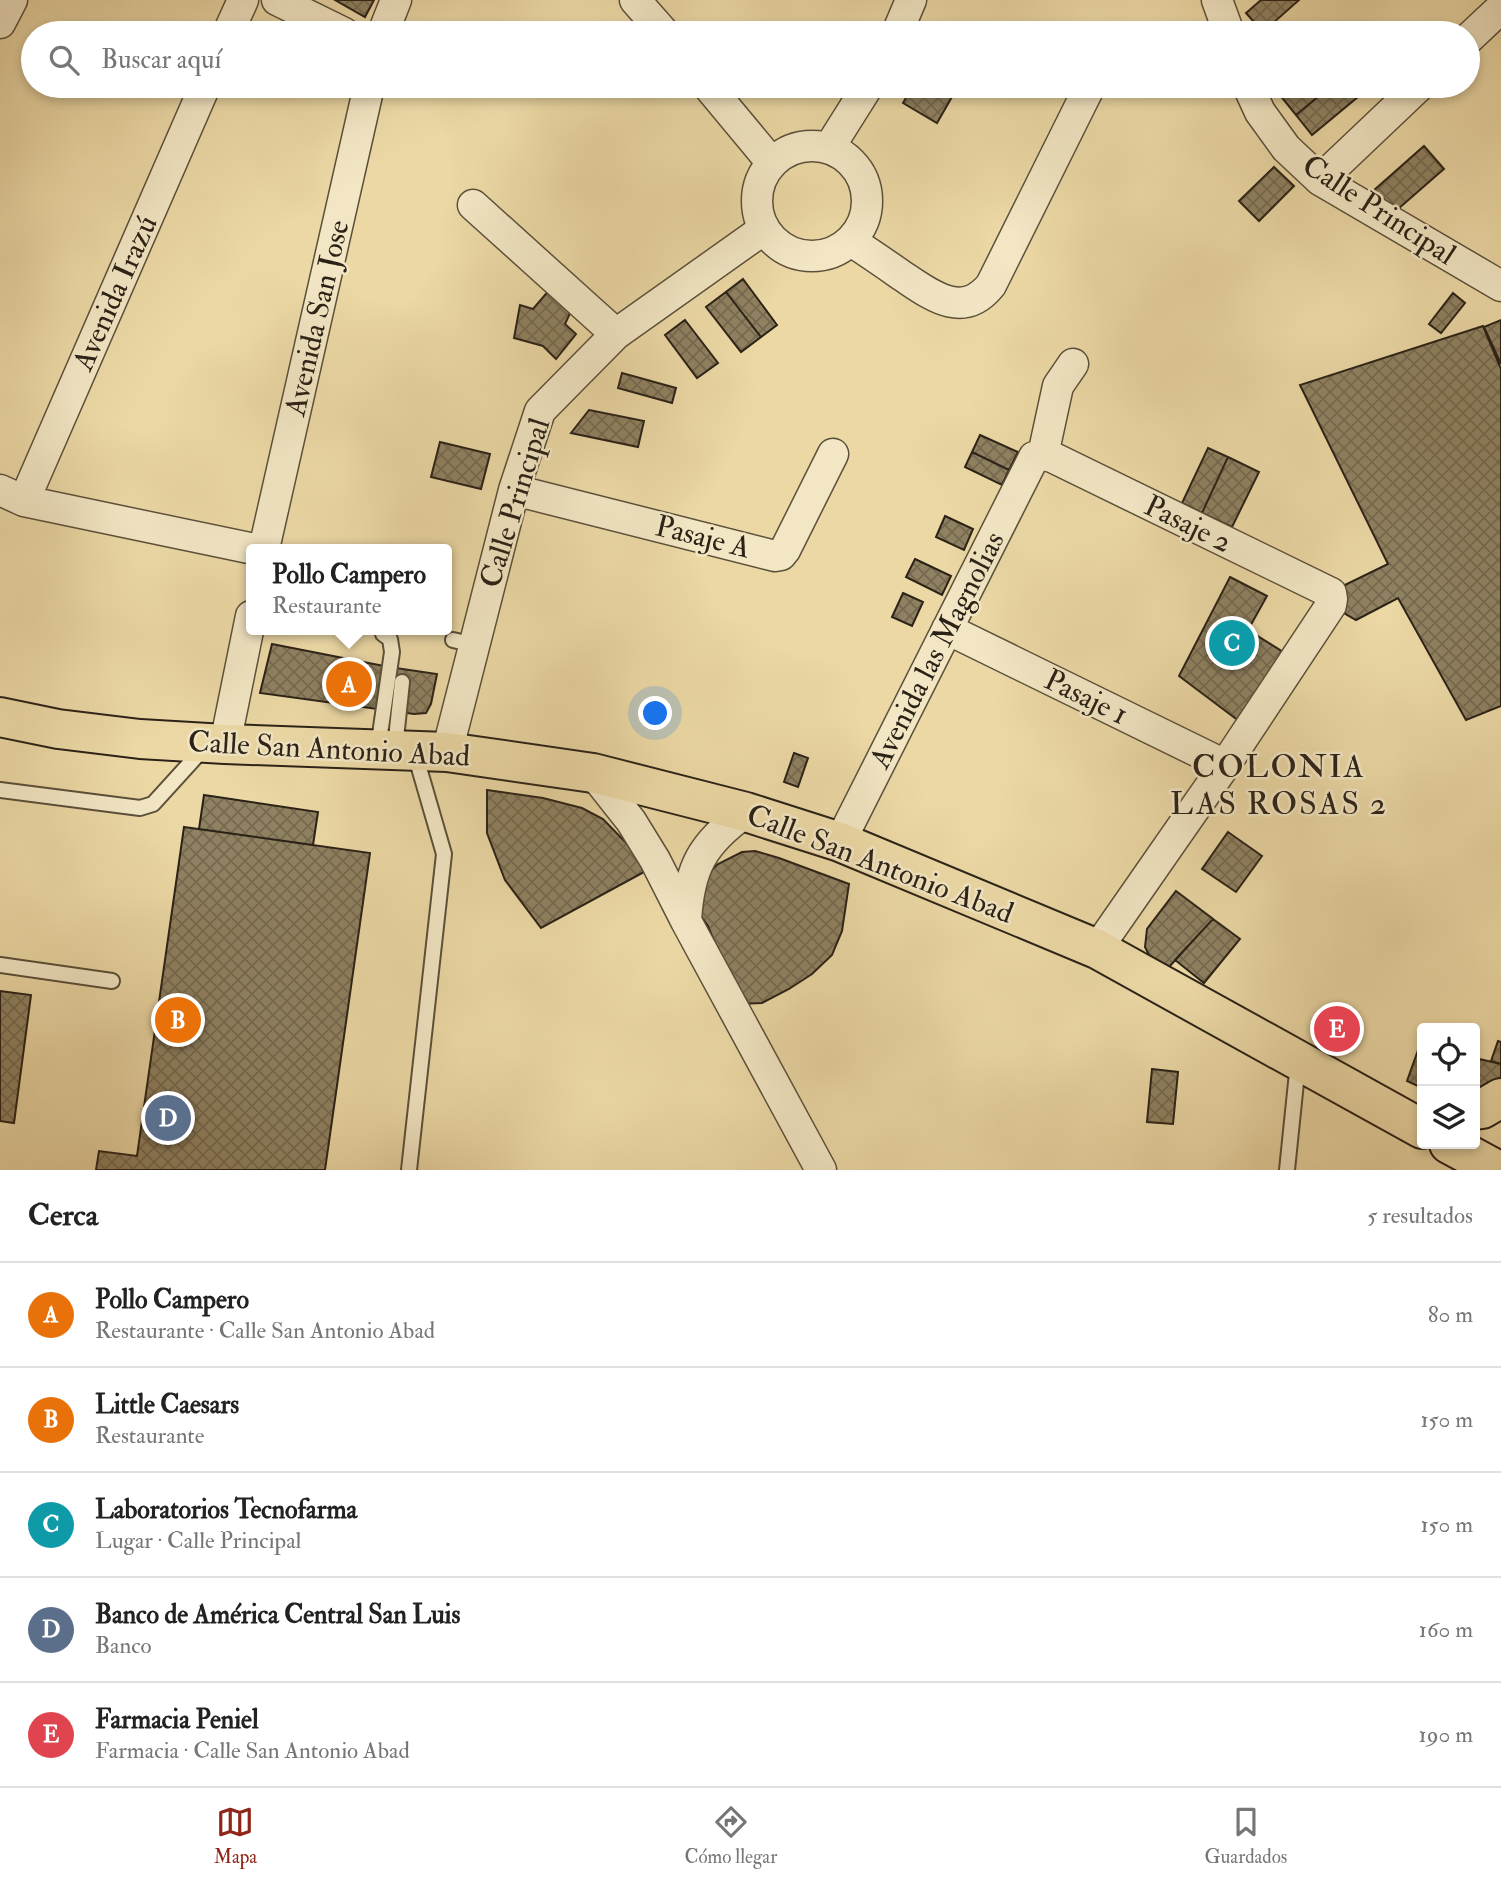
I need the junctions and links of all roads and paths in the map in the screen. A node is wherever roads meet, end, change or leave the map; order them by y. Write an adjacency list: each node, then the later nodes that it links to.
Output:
1 (12, 0): 11 (street)
2 (243, 0): 7 (street)
3 (278, 0): 8 (street)
4 (396, 0): 9 (street)
5 (911, 0): 10 (street)
6 (1501, 8): 12 (street)
7 (233, 21)
8 (320, 21)
9 (388, 21)
10 (902, 21)
11 (0, 23)
12 (1480, 28)
13 (199, 98): 32 (street, Avenida Irazú)
14 (366, 98): 33 (street, Avenida San Jose)
15 (718, 98): 21 (street)
16 (860, 98): 20 (street)
17 (1084, 98): 25 (street)
18 (1254, 98): 22 (street, Calle Principal)
19 (1406, 98): 22 (street)
20 (829, 148): 21 (street); 25 (street)
21 (772, 163): 24 (street)
22 (1320, 180): 26 (street, Calle Principal)
23 (473, 205): 27 (street)
24 (764, 229): 25 (street); 27 (street, Calle Principal)
25 (851, 241)
26 (1498, 280)
27 (616, 334): 31 (street, Calle Principal)
28 (1073, 364): 30 (street, Avenida las Magnolias)
29 (834, 454): 31 (street, Pasaje A)
30 (1039, 456): 35 (street, Avenida las Magnolias); 42 (street, Pasaje 2)
31 (514, 490): 41 (street, Calle Principal)
32 (12, 496): 34 (street)
33 (265, 544)
34 (246, 547)
35 (947, 629): 42 (street, Pasaje 1); 46 (street, Avenida las Magnolias)
36 (246, 635): 40 (street)
37 (384, 635): 41 (lane)
38 (402, 682): 41 (lane)
39 (0, 718): 40 (main road, Calle San Antonio Abad)
40 (217, 744): 41 (main road, Calle San Antonio Abad); 44 (lane)
41 (408, 751): 43 (main road, Calle San Antonio Abad); 56 (lane)
42 (1225, 765): 48 (street)
43 (593, 773): 45 (main road, Calle San Antonio Abad); 47 (street)
44 (0, 790)
45 (746, 812): 46 (main road, Calle San Antonio Abad); 47 (street)
46 (839, 842): 48 (main road, Calle San Antonio Abad)
47 (686, 921): 57 (street)
48 (1097, 949): 51 (main road, Calle San Antonio Abad)
49 (0, 965): 50 (lane)
50 (112, 981)
51 (1298, 1061): 54 (main road, Calle San Antonio Abad); 58 (lane)
52 (1501, 1098): 53 (main road)
53 (1480, 1109)
54 (1405, 1112)
55 (1458, 1149): 59 (main road)
56 (409, 1170)
57 (821, 1170)
58 (1287, 1170)
59 (1497, 1170)

